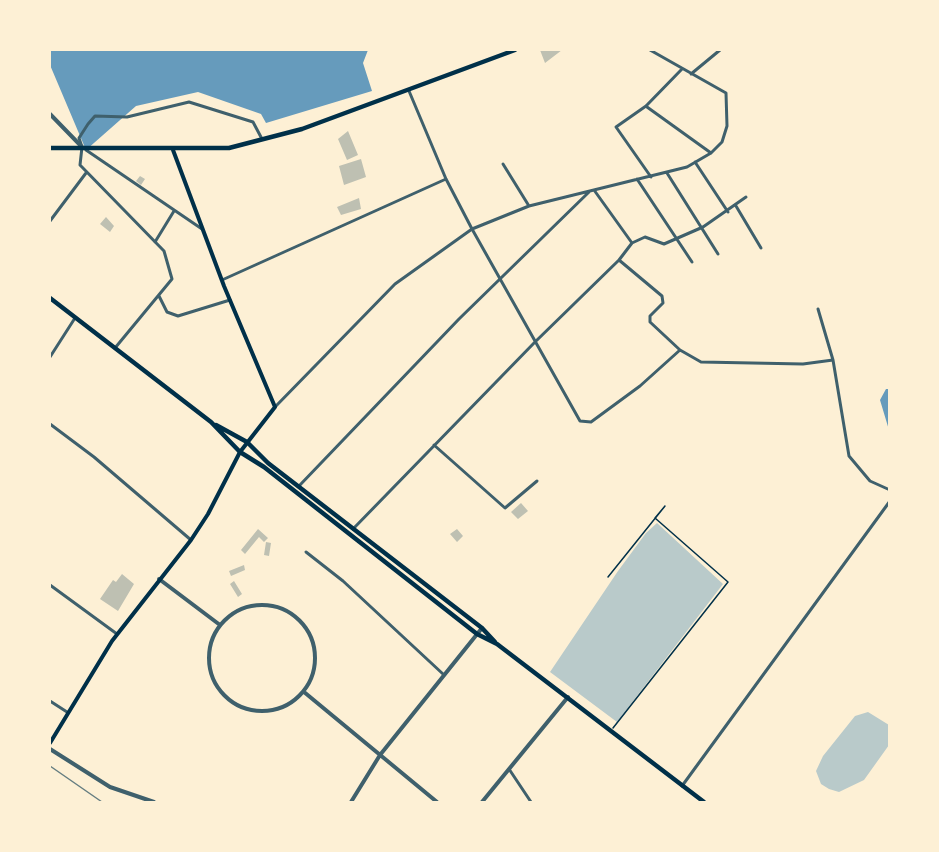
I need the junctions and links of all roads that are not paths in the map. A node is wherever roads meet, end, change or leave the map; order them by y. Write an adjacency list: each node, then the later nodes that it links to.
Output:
1 (515, 50): 6 (highway)
2 (650, 50): 4 (street)
3 (720, 50): 5 (street)
4 (682, 69): 5 (street); 7 (street)
5 (691, 74): 13 (street)
6 (408, 91): 9 (highway); 19 (street)
7 (646, 106): 13 (street); 18 (street)
8 (50, 114): 11 (street)
9 (263, 141): 11 (street); 12 (highway)
10 (50, 148): 11 (highway)
11 (84, 149): 12 (highway); 16 (street); 25 (street)
12 (173, 150): 29 (main road)
13 (711, 153): 14 (street)
14 (695, 162): 17 (street); 26 (street)
15 (503, 164): 23 (street)
16 (86, 173): 27 (street); 32 (street)
17 (667, 173): 18 (street); 28 (street)
18 (651, 177): 20 (street)
19 (446, 178): 30 (street); 38 (street)
20 (637, 179): 21 (street); 31 (street)
21 (592, 190): 23 (street); 33 (street); 39 (street)
22 (746, 197): 24 (street)
23 (529, 206): 30 (street)
24 (736, 206): 26 (street); 34 (street)
25 (174, 211): 29 (street); 32 (street)
26 (728, 212): 28 (street)
27 (50, 221)
28 (703, 227): 31 (street); 35 (street)
29 (202, 229): 38 (main road)
30 (472, 229): 39 (street); 50 (street)
31 (676, 240): 33 (street); 37 (street)
32 (155, 242): 40 (street)
33 (633, 243): 36 (street)
34 (761, 248)
35 (718, 254)
36 (619, 260): 45 (street); 47 (street)
37 (693, 262)
38 (222, 280): 42 (main road)
39 (500, 280): 45 (street); 57 (street)
40 (159, 296): 42 (street); 46 (street)
41 (50, 298): 44 (highway)
42 (230, 300): 50 (main road)
43 (818, 309): 49 (street)
44 (75, 318): 46 (highway); 48 (street)
45 (535, 342): 47 (street); 54 (street)
46 (115, 348): 51 (highway)
47 (680, 350): 49 (street)
48 (50, 357)
49 (833, 360): 58 (street)
50 (275, 407): 53 (main road)
51 (211, 422): 53 (highway); 55 (highway)
52 (50, 424): 65 (street)
53 (248, 442): 55 (main road); 57 (highway)
54 (434, 445): 56 (street); 63 (street)
55 (240, 453): 59 (highway); 65 (main road)
56 (537, 482)
57 (298, 486): 59 (street); 61 (highway)
58 (890, 490)
59 (293, 491): 62 (highway)
60 (890, 501): 83 (street)
61 (322, 505): 62 (highway); 63 (highway)
62 (318, 511): 64 (highway)
63 (353, 529): 64 (street); 70 (highway)
64 (347, 534): 72 (highway)
65 (191, 540): 67 (main road)
66 (306, 552): 74 (street)
67 (159, 579): 69 (street); 71 (main road)
68 (50, 585): 71 (street)
69 (220, 625): 75 (street); 75 (street)
70 (482, 628): 72 (street); 73 (highway)
71 (117, 634): 78 (main road)
72 (477, 634): 73 (highway); 74 (street)
73 (497, 644): 76 (highway)
74 (443, 674): 81 (street)
75 (303, 692): 81 (street)
76 (568, 697): 82 (street); 83 (highway)
77 (50, 701): 78 (street)
78 (67, 712): 79 (main road)
79 (50, 743)
80 (50, 749): 84 (street)
81 (380, 755): 85 (street); 86 (street)
82 (509, 769): 87 (street); 88 (street)
83 (682, 786): 89 (highway)
84 (154, 802)
85 (351, 802)
86 (437, 802)
87 (482, 802)
88 (531, 802)
89 (704, 802)

